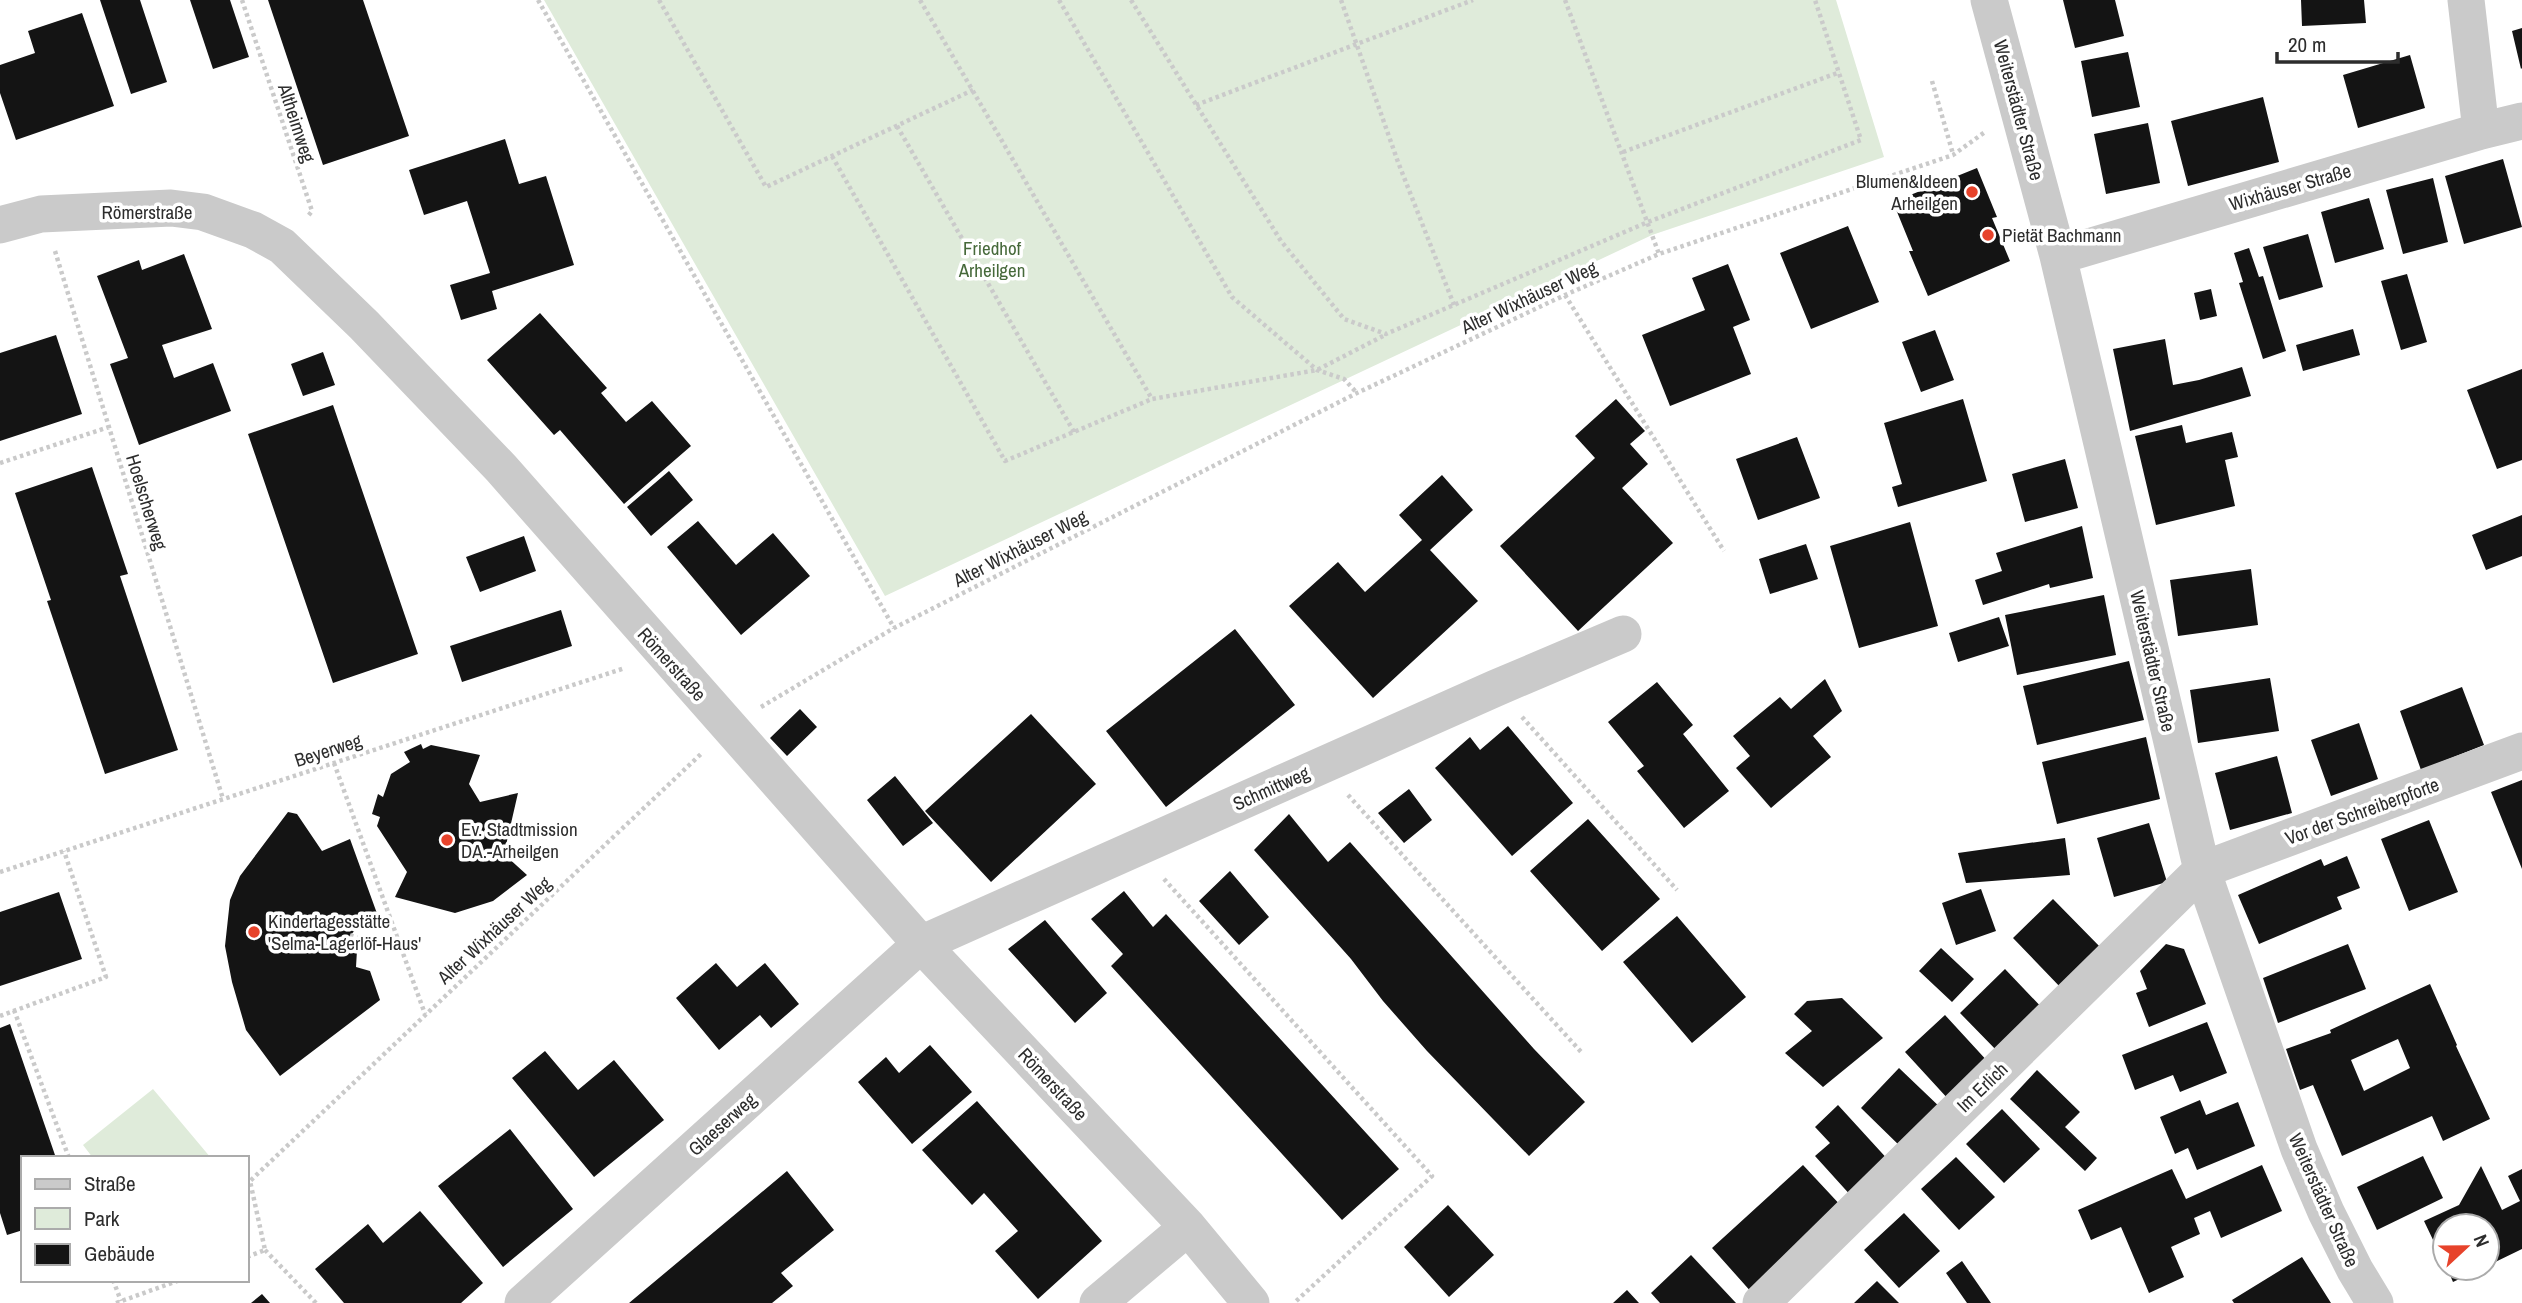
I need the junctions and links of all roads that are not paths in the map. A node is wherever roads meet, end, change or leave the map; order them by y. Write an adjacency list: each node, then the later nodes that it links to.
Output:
1 (1989, 0): 6 (street, Weiterstädter Straße)
2 (2466, 0): 4 (street)
3 (2522, 121): 4 (street, Wixhäuser Straße)
4 (2481, 131): 6 (street, Wixhäuser Straße)
5 (0, 225): 10 (street, Römerstraße)
6 (2058, 256): 9 (street, Weiterstädter Straße)
7 (1623, 634): 10 (street, Schmittweg)
8 (2522, 751): 9 (street, Vor der Schreiberpforte)
9 (2202, 870): 15 (street, Im Erlich); 16 (street, Weiterstädter Straße)
10 (921, 944): 11 (street, Römerstraße); 12 (street, Glaeserweg)
11 (1188, 1227): 13 (street); 14 (street, Römerstraße)
12 (523, 1303)
13 (1098, 1303)
14 (1251, 1303)
15 (1761, 1303)
16 (2375, 1303)

